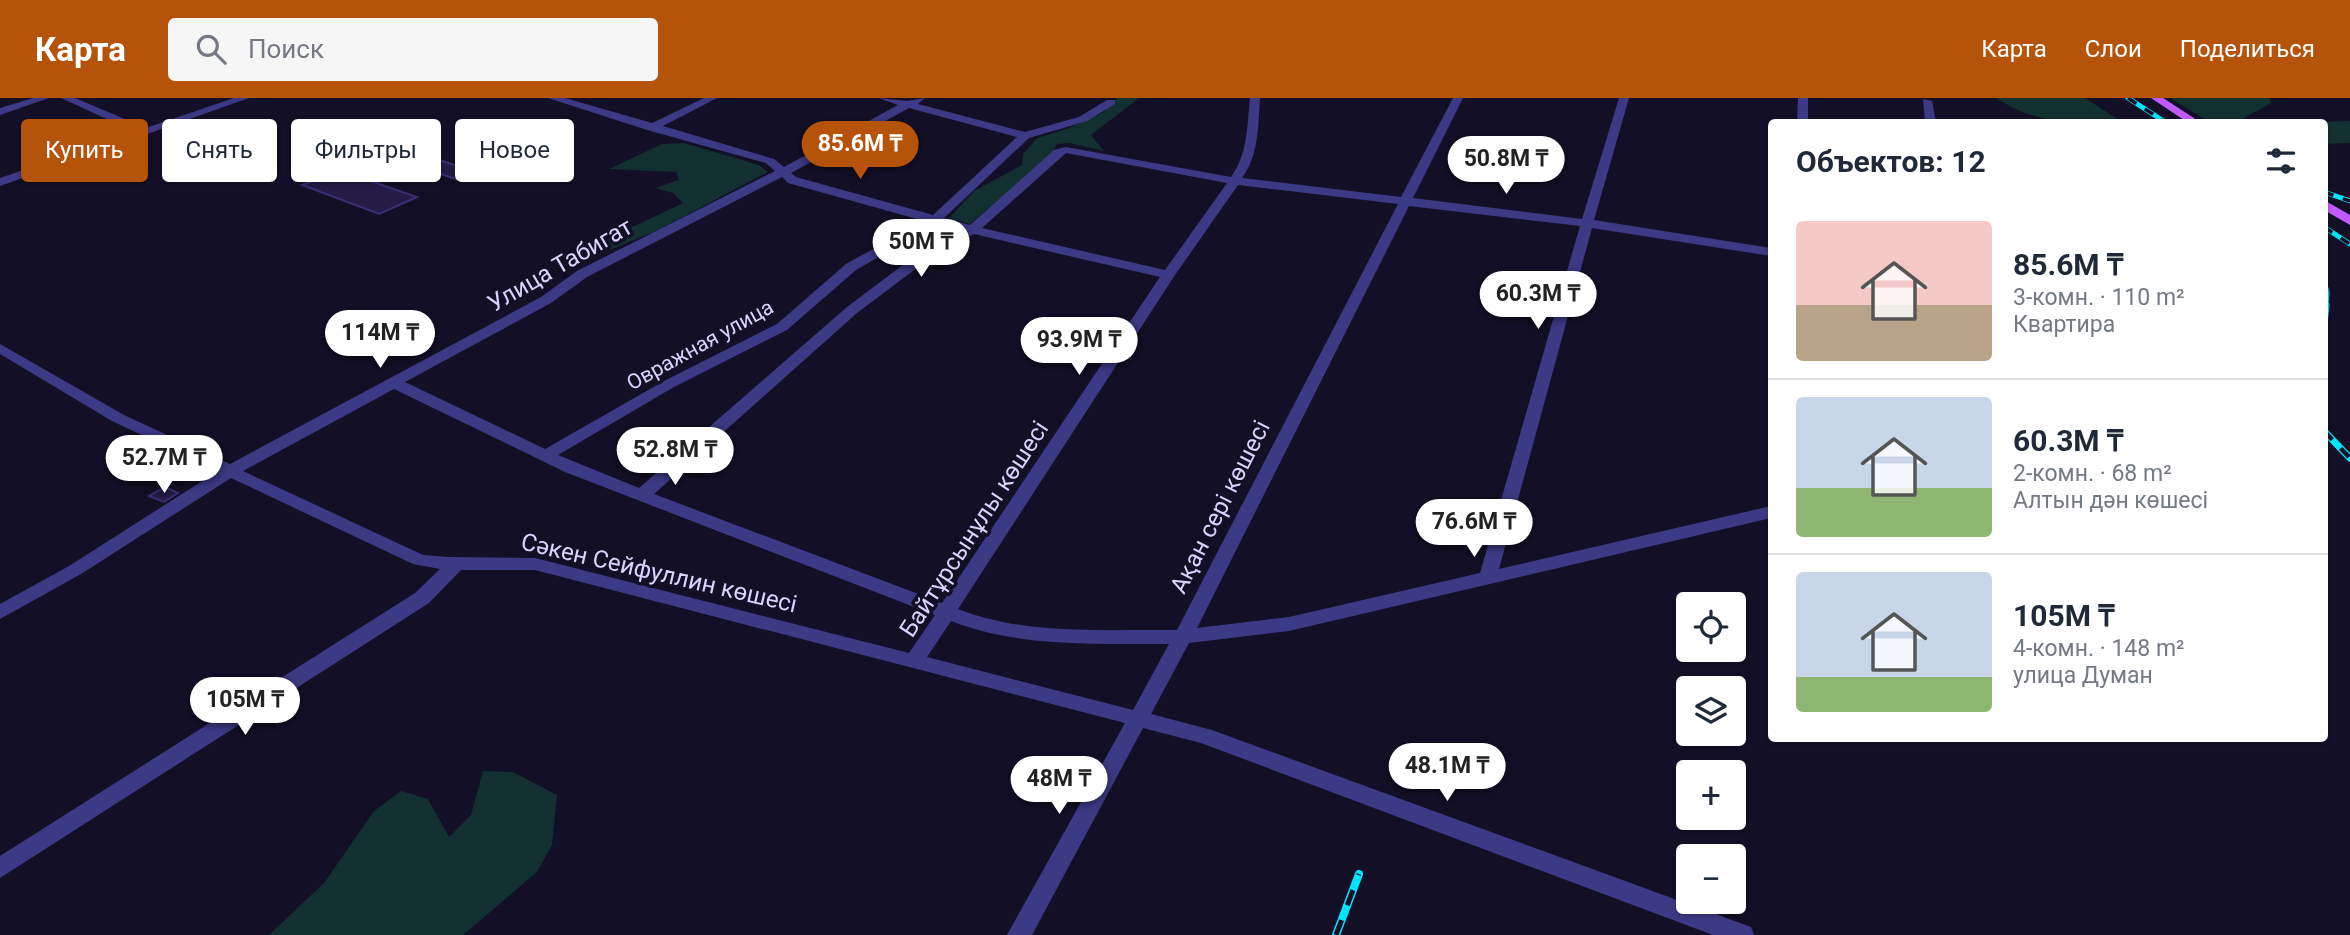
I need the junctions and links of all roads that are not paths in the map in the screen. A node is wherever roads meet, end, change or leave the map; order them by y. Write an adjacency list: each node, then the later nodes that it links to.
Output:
1 (44, 98): 16 (street)
2 (66, 98): 17 (street)
3 (244, 98): 22 (street)
4 (553, 98): 21 (street)
5 (712, 98): 21 (street)
6 (884, 98): 15 (street)
7 (920, 98): 15 (street, Улица Табигат)
8 (1255, 98): 26 (street, Байтұрсынұлы көшесі)
9 (1458, 98): 28 (street, Ақан сері көшесі)
10 (1624, 98): 32 (street)
11 (1803, 98): 18 (street)
12 (2156, 98): 20 (main road)
13 (1111, 102): 23 (street, Овражная улица)
14 (1927, 102): 19 (street)
15 (908, 104): 23 (street); 24 (street, Улица Табигат)
16 (0, 112)
17 (115, 119)
18 (1803, 119)
19 (1930, 119)
20 (2189, 119)
21 (651, 128): 24 (street)
22 (148, 131)
23 (1026, 136): 30 (street, Овражная улица)
24 (783, 172): 30 (street); 37 (street, Улица Табигат)
25 (21, 175): 27 (street)
26 (1235, 181): 28 (street); 33 (street); 35 (street, Байтұрсынұлы көшесі)
27 (0, 182)
28 (1406, 200): 32 (street); 46 (street, Ақан сері көшесі)
29 (2328, 207): 31 (main road)
30 (936, 219): 33 (street); 38 (street, Овражная улица)
31 (2350, 221)
32 (1587, 223): 34 (street); 43 (street)
33 (972, 230): 35 (street); 40 (street)
34 (1768, 252)
35 (1168, 275): 44 (street, Байтұрсынұлы көшесі)
36 (0, 348): 39 (street, Сәкен Сейфуллин көшесі)
37 (394, 383): 38 (street); 39 (street, Улица Табигат)
38 (545, 456): 40 (street)
39 (230, 471): 42 (street, Сәкен Сейфуллин көшесі); 45 (street, Улица Табигат)
40 (642, 495): 44 (street)
41 (1768, 513): 43 (street)
42 (456, 564): 47 (street, Сәкен Сейфуллин көшесі); 49 (street)
43 (1488, 576): 46 (street)
44 (948, 611): 46 (street); 47 (street, Байтұрсынұлы көшесі)
45 (0, 612)
46 (1183, 637): 48 (street, Ақан сері көшесі)
47 (915, 660): 48 (street, Сәкен Сейфуллин көшесі)
48 (1138, 719): 50 (street, Ақан сері көшесі); 51 (street, Сәкен Сейфуллин көшесі)
49 (0, 868)
50 (1019, 935)
51 (1742, 935)

